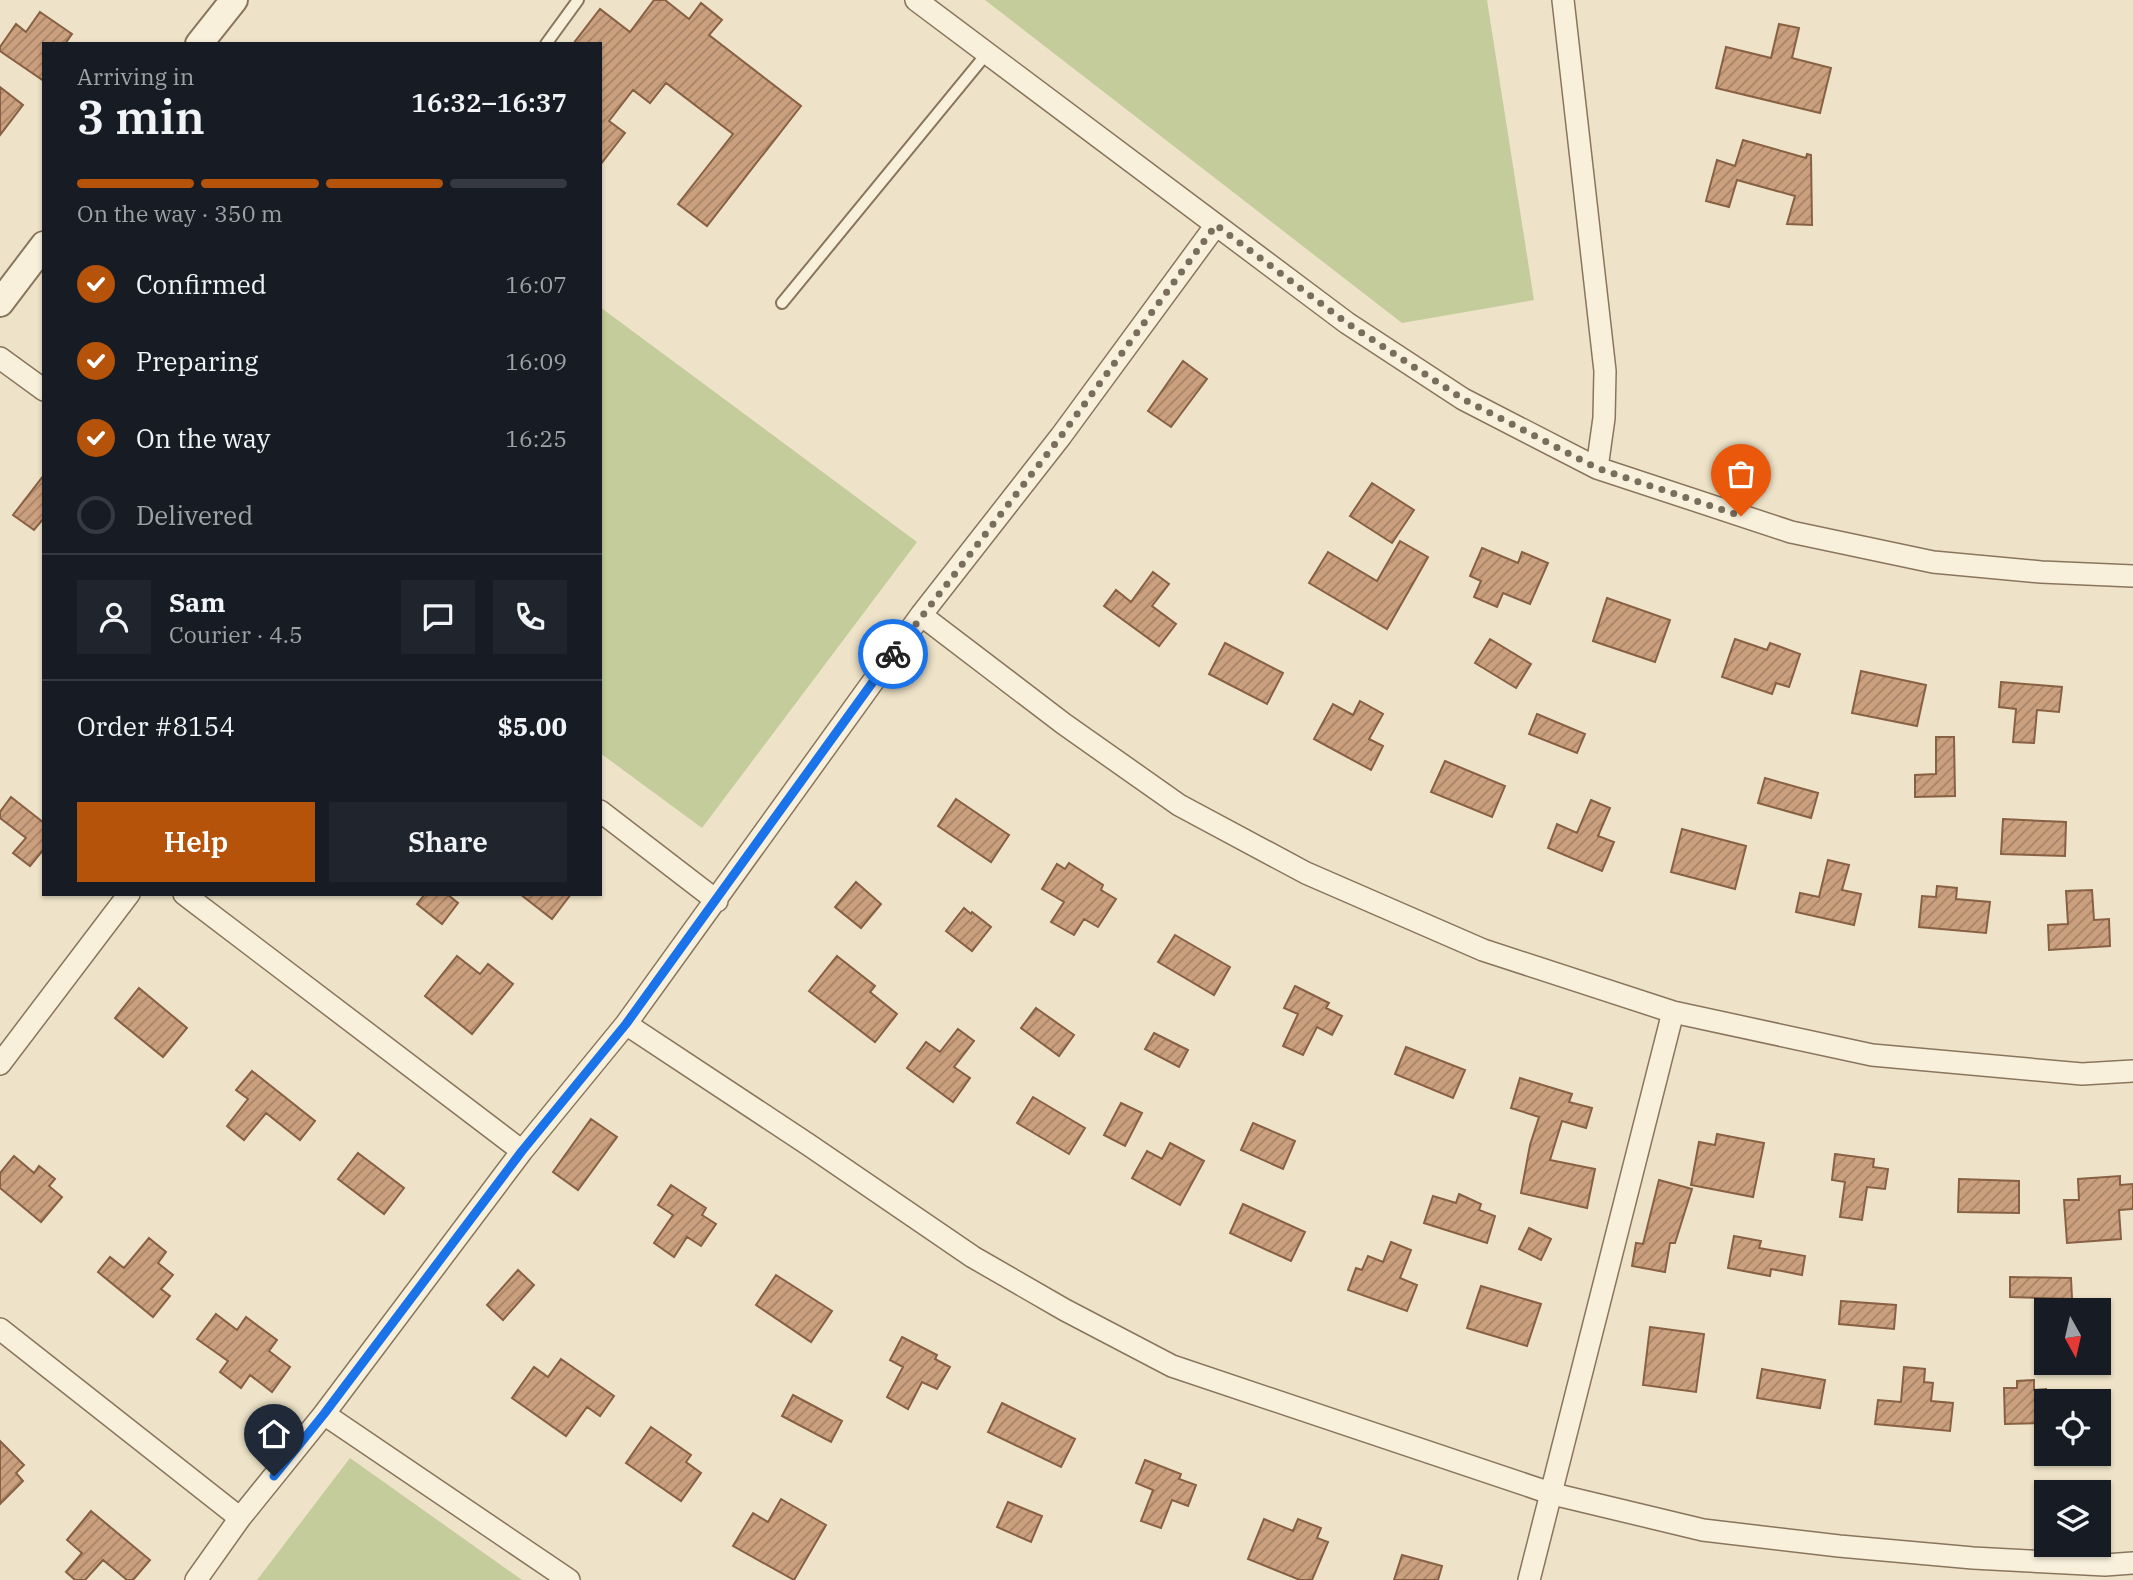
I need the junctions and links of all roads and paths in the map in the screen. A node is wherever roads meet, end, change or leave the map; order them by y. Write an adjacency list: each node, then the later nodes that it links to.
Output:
1 (234, 0): 5 (street)
2 (578, 0): 6 (lane)
3 (916, 0): 7 (street)
4 (1563, 0): 14 (street)
5 (201, 42)
6 (547, 42)
7 (988, 52): 8 (street); 11 (lane)
8 (1216, 225): 14 (street); 16 (street)
9 (42, 248): 10 (street)
10 (0, 303)
11 (782, 303)
12 (0, 358): 13 (street)
13 (42, 389)
14 (1597, 468): 15 (street)
15 (2133, 576)
16 (921, 615): 20 (street); 21 (street)
17 (602, 813): 20 (street)
18 (127, 896): 23 (street)
19 (187, 896): 25 (street)
20 (717, 901): 22 (street)
21 (1673, 1012): 24 (street); 28 (street)
22 (626, 1024): 25 (street); 28 (street)
23 (0, 1064)
24 (2133, 1070)
25 (522, 1151): 27 (street)
26 (0, 1329): 29 (street)
27 (324, 1414): 29 (street); 32 (street)
28 (1553, 1494): 30 (street); 33 (street)
29 (240, 1518): 31 (street)
30 (2133, 1563)
31 (196, 1580)
32 (569, 1580)
33 (1529, 1580)

